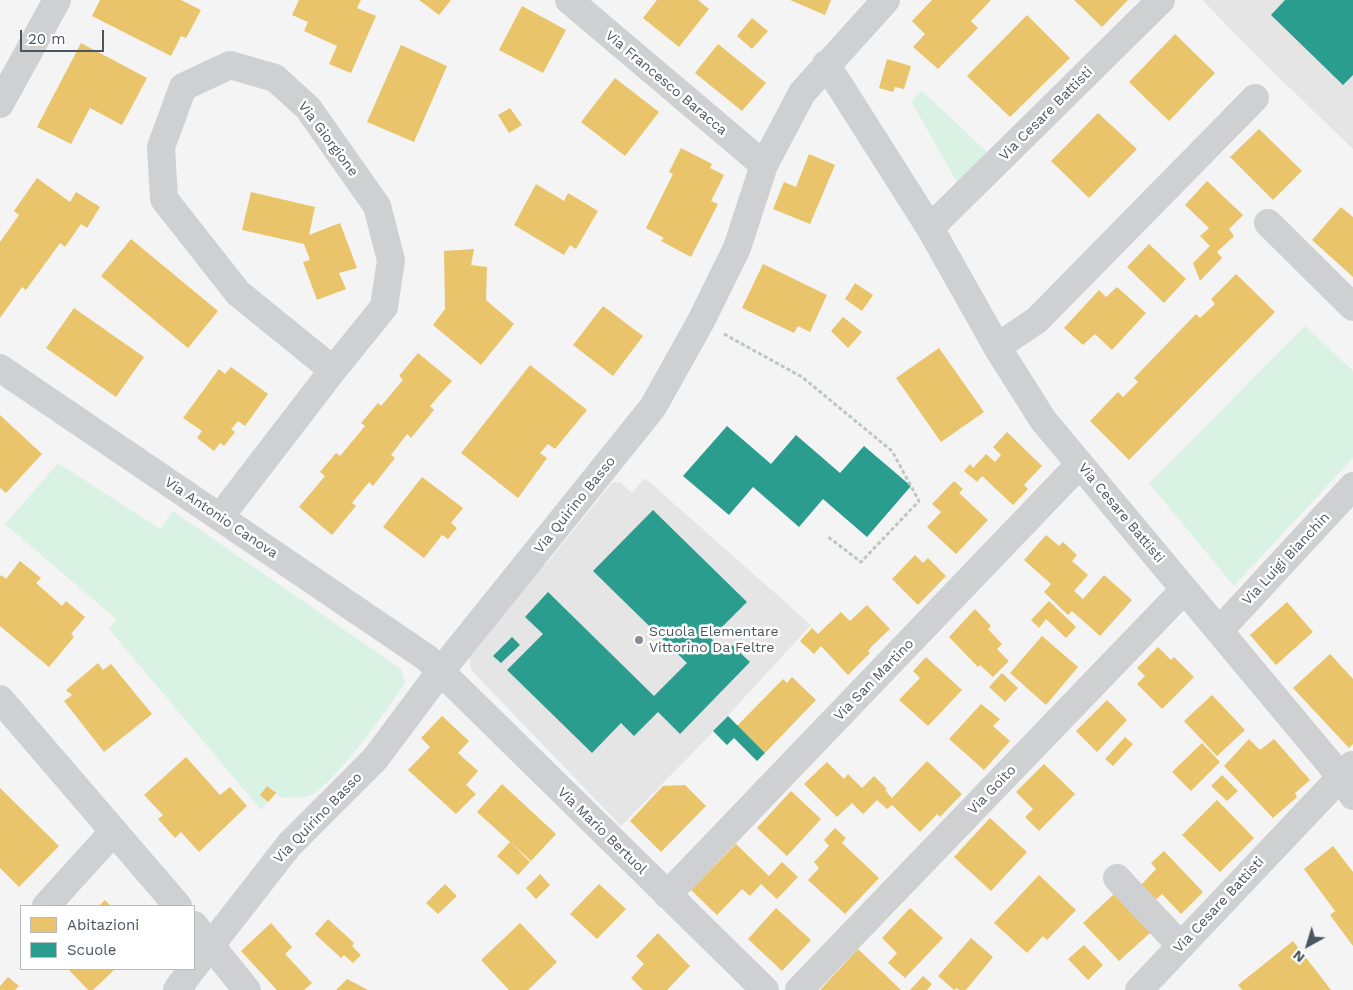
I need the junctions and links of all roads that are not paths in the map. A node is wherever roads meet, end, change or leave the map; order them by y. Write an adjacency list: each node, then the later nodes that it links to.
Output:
1 (57, 0): 7 (street)
2 (569, 0): 8 (street, Via Francesco Baracca)
3 (886, 0): 5 (street, Via Quirino Basso)
4 (1161, 0): 10 (street, Via Cesare Battisti)
5 (826, 64): 8 (street, Via Quirino Basso); 10 (street, Via Cesare Battisti)
6 (1255, 98): 12 (street)
7 (0, 104)
8 (764, 165): 20 (street, Via Quirino Basso)
9 (1268, 223): 11 (street)
10 (930, 228): 12 (street, Via Cesare Battisti)
11 (1353, 308)
12 (997, 347): 15 (street, Via Cesare Battisti)
13 (0, 368): 17 (street, Via Antonio Canova)
14 (333, 370): 14 (street, Via Giorgione); 17 (street, Via Giorgione)
15 (1080, 464): 18 (street, Via Cesare Battisti); 25 (street, Via San Martino)
16 (1353, 486): 19 (street, Via Luigi Bianchin)
17 (220, 517): 20 (street, Via Antonio Canova)
18 (1184, 590): 19 (street, Via Cesare Battisti); 35 (street, Via Goito)
19 (1219, 631): 22 (street, Via Cesare Battisti)
20 (440, 672): 25 (street, Via Mario Bertuol); 28 (street, Via Quirino Basso)
21 (0, 699): 23 (street)
22 (1349, 779): 29 (street, Via Cesare Battisti)
23 (114, 831): 26 (street); 27 (street)
24 (1117, 878): 29 (street)
25 (668, 895): 34 (street, Via Mario Bertuol)
26 (47, 905)
27 (177, 905)
28 (202, 934): 30 (street, Via Quirino Basso); 33 (street)
29 (1181, 946): 36 (street, Via Cesare Battisti)
30 (195, 960)
31 (192, 970): 32 (street, Via Quirino Basso)
32 (177, 990)
33 (247, 990)
34 (764, 990)
35 (799, 990)
36 (1139, 990)

